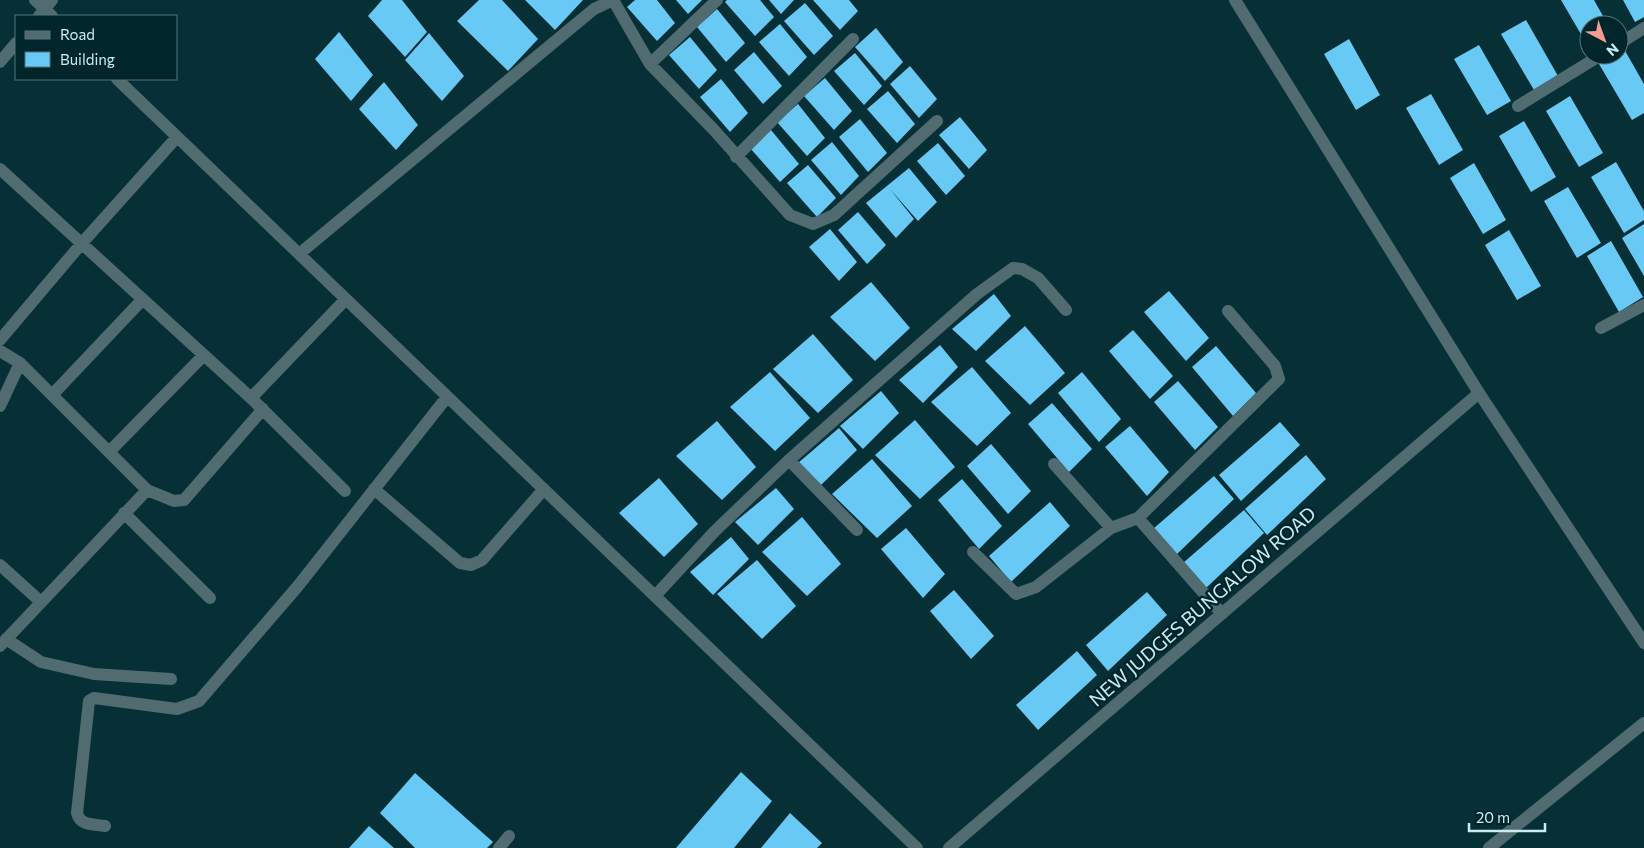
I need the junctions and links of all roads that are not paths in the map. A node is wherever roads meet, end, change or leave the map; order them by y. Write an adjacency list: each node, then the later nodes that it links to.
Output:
1 (35, 0): 4 (street)
2 (717, 0): 10 (street)
3 (1235, 0): 30 (street)
4 (47, 10)
5 (1644, 28): 6 (street)
6 (1629, 38)
7 (853, 39): 16 (street)
8 (15, 44): 9 (street)
9 (0, 62)
10 (650, 64): 16 (street); 19 (street)
11 (1585, 65): 13 (street)
12 (117, 80): 15 (street)
13 (1518, 106)
14 (937, 121): 16 (street)
15 (177, 137): 18 (street); 19 (street)
16 (736, 157)
17 (0, 169): 18 (street)
18 (82, 244): 20 (street); 26 (street)
19 (299, 254): 21 (street)
20 (143, 299): 28 (street); 31 (street)
21 (346, 299): 32 (street); 33 (street)
22 (1644, 305): 25 (street)
23 (1066, 310): 37 (street)
24 (1228, 311): 44 (street)
25 (1601, 328)
26 (0, 340)
27 (0, 352): 29 (street)
28 (204, 355): 33 (street); 36 (street)
29 (20, 363): 31 (street); 34 (street)
30 (1479, 393): 52 (street, NEW JUDGES BUNGALOW ROAD); 54 (street)
31 (52, 394): 36 (street)
32 (447, 396): 39 (street); 40 (street)
33 (251, 398): 35 (street)
34 (0, 406)
35 (263, 410): 41 (street); 42 (street)
36 (109, 452): 41 (street)
37 (789, 460): 46 (street); 49 (street)
38 (1054, 464): 45 (street)
39 (374, 489): 40 (street); 57 (street)
40 (544, 489): 49 (street)
41 (147, 490): 43 (street)
42 (345, 491)
43 (124, 513): 50 (street); 51 (street)
44 (1138, 518): 45 (street); 52 (street)
45 (1111, 528): 47 (street)
46 (856, 530)
47 (973, 552)
48 (0, 565): 51 (street)
49 (655, 596): 60 (street)
50 (210, 598)
51 (41, 602): 53 (street)
52 (1222, 614): 61 (street, NEW JUDGES BUNGALOW ROAD)
53 (3, 642): 55 (street)
54 (1644, 643)
55 (171, 679)
56 (1644, 723): 62 (street)
57 (104, 826)
58 (509, 836): 59 (street)
59 (499, 848)
60 (917, 848)
61 (950, 848)
62 (1489, 848)

